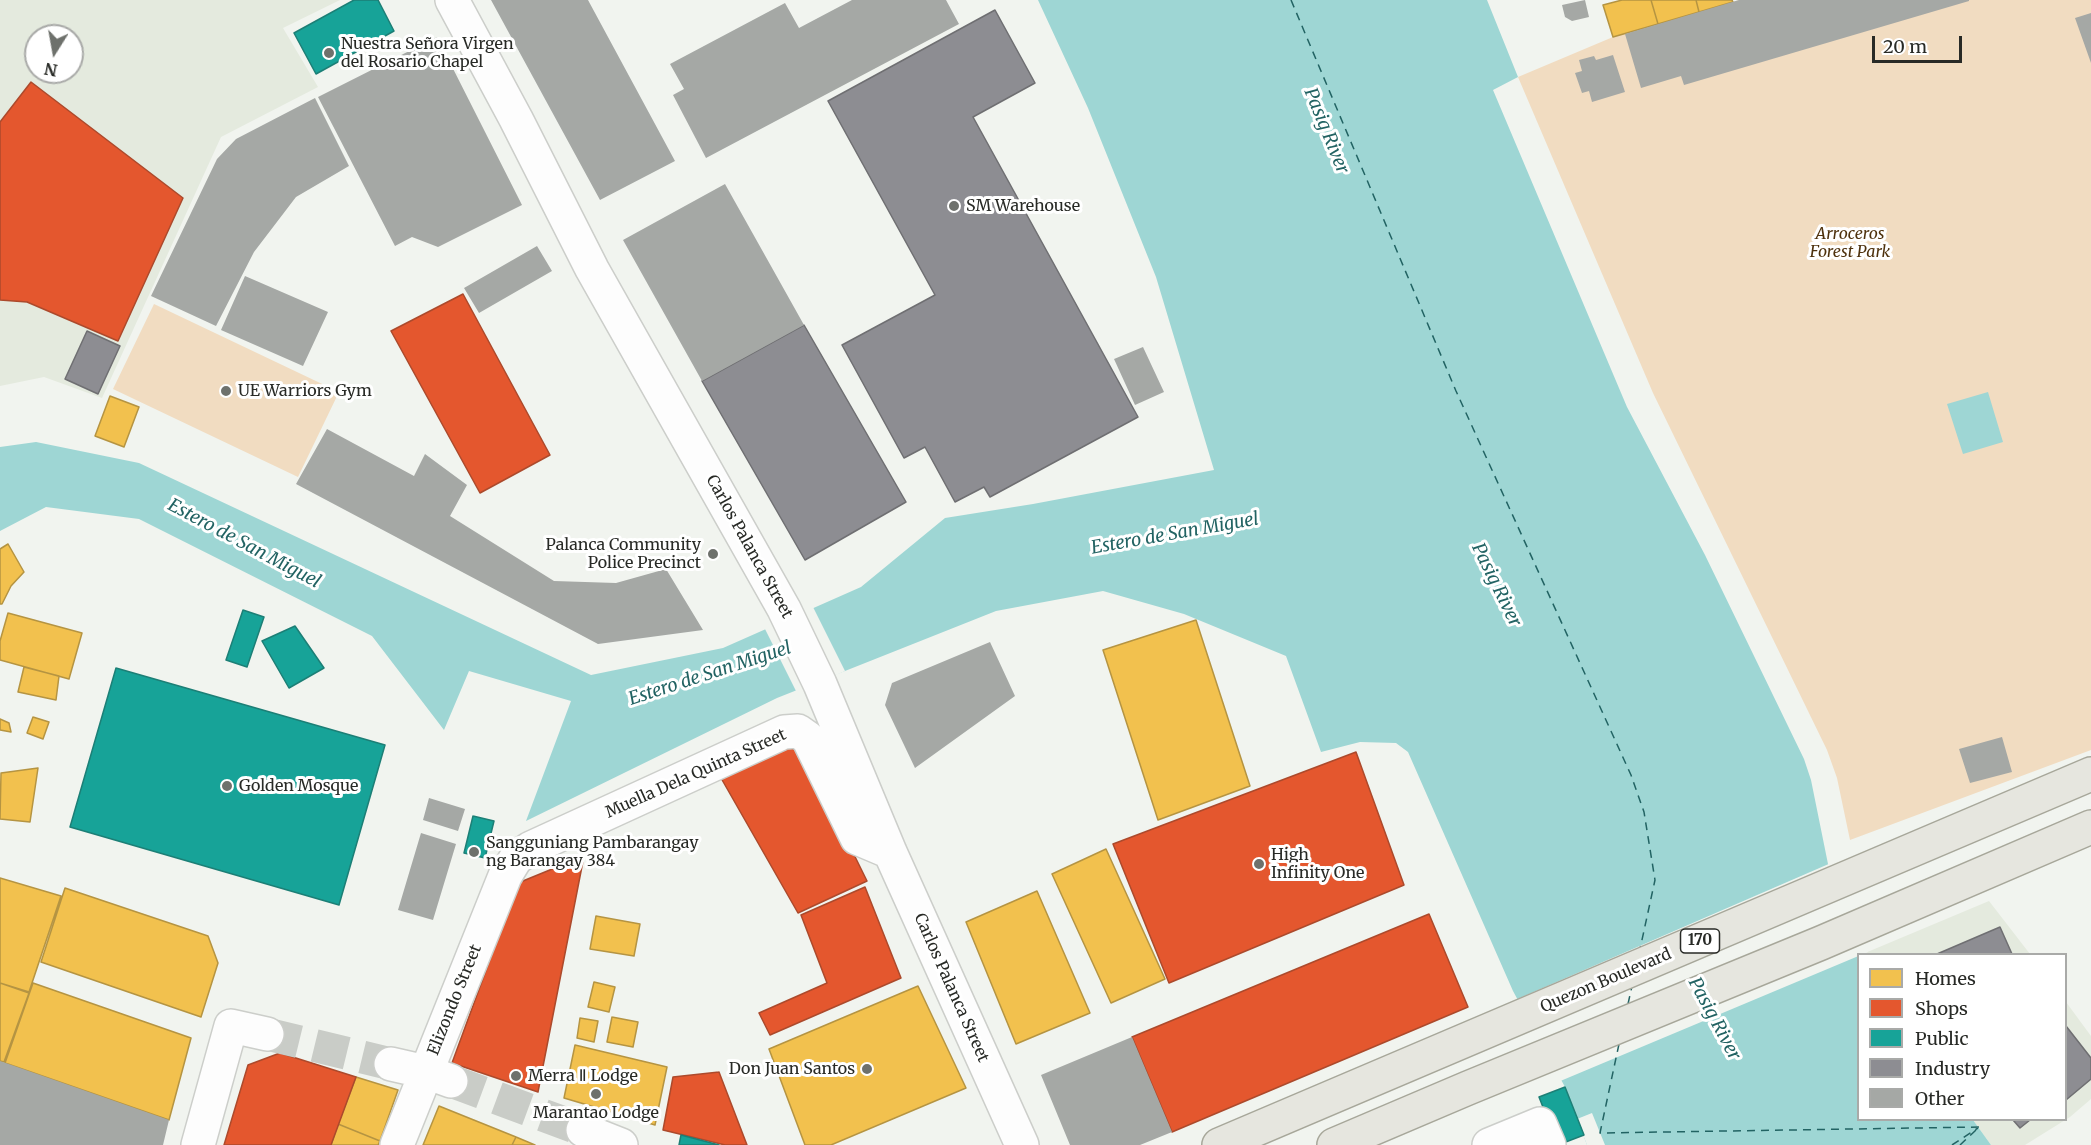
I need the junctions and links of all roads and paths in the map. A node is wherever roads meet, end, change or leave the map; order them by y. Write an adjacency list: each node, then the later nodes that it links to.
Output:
1 (452, 0): 4 (street, Carlos Palanca Street)
2 (2091, 774): 13 (main road, Quezon Boulevard / 170)
3 (2091, 826): 14 (main road)
4 (890, 852): 5 (street, Muella Dela Quinta Street); 10 (street, Carlos Palanca Street)
5 (516, 858): 8 (street, Elizondo Street)
6 (267, 1034): 11 (street)
7 (391, 1064): 8 (street)
8 (439, 1077): 12 (street, Elizondo Street)
9 (1544, 1135): 15 (street)
10 (1018, 1144)
11 (198, 1145)
12 (397, 1145)
13 (1219, 1145)
14 (1334, 1145)
15 (1489, 1145)

